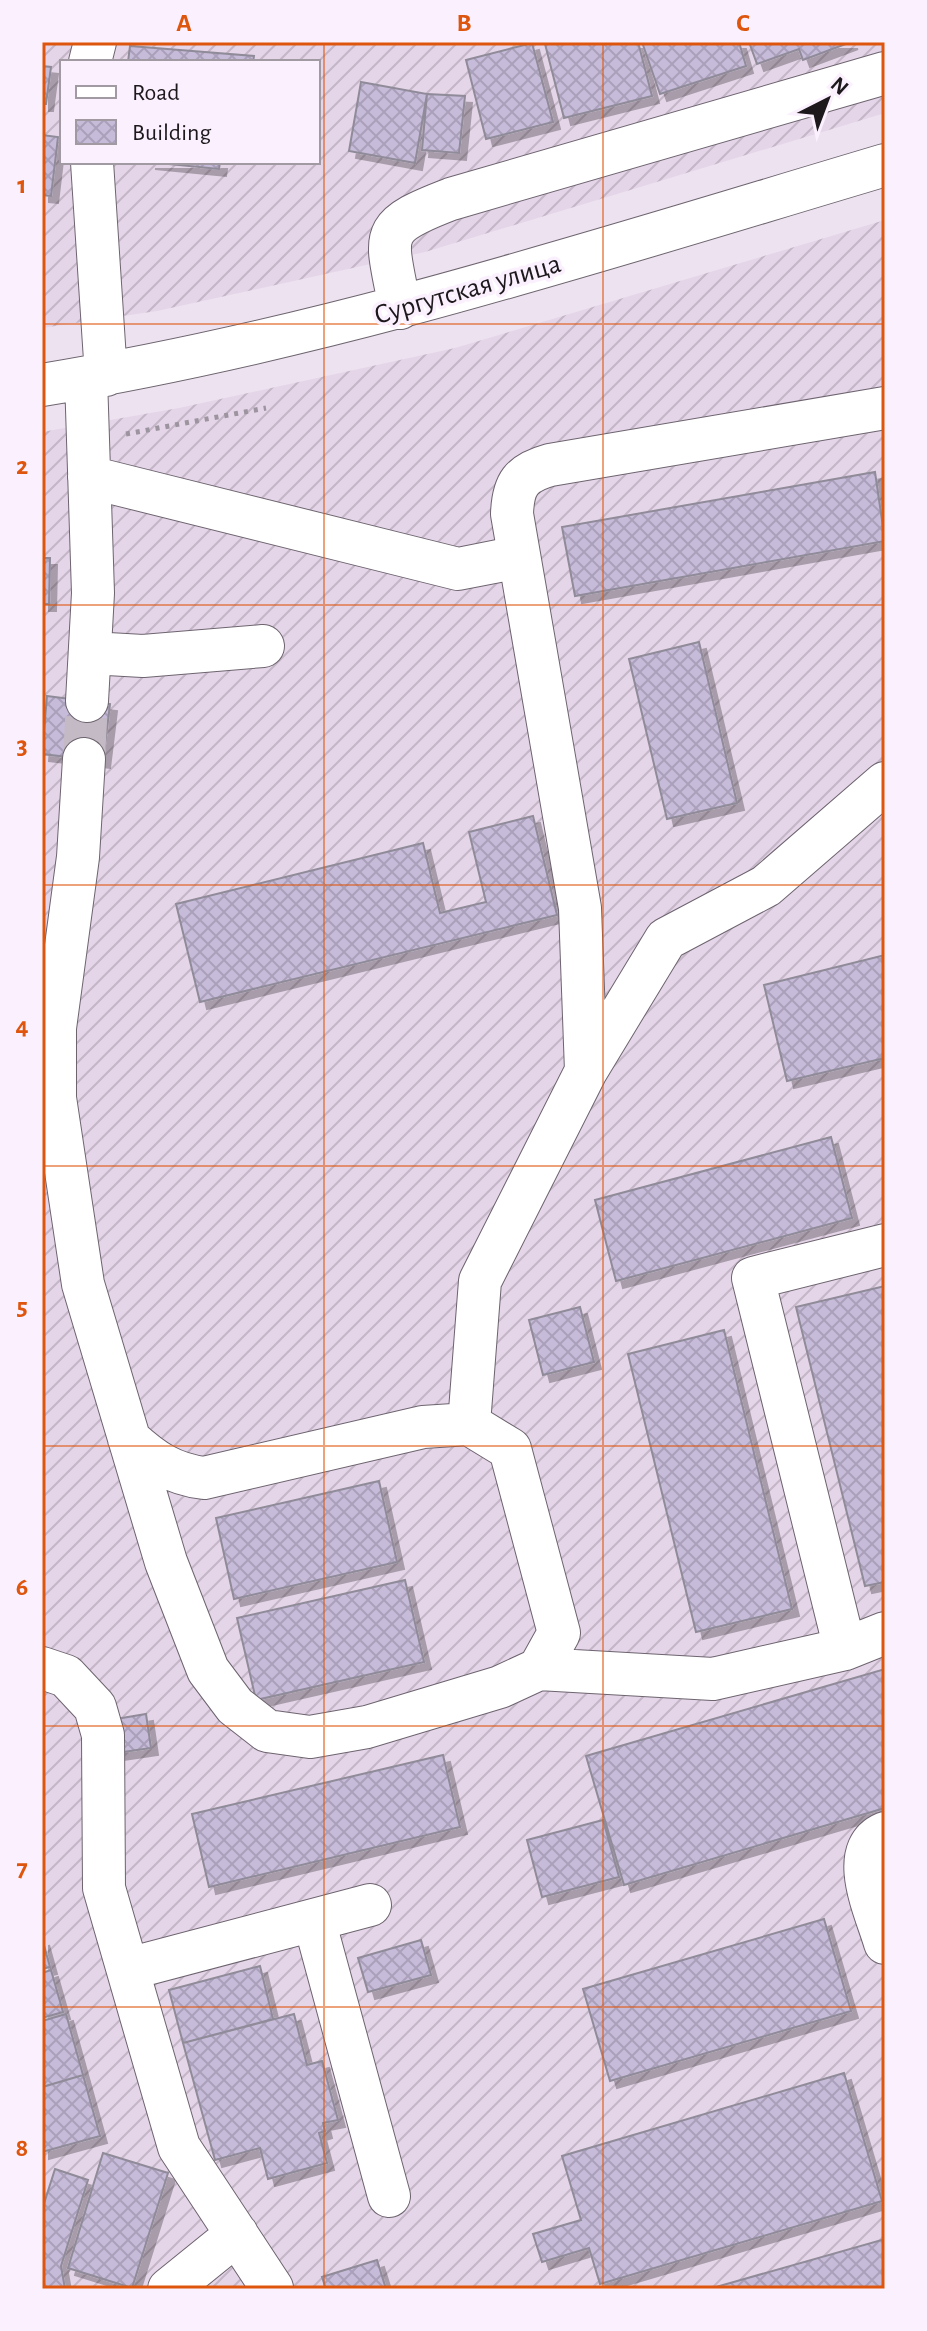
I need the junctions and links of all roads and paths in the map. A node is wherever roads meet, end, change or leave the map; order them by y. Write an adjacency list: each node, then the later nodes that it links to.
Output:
1 (885, 73): 4 (street)
2 (92, 164): 5 (street)
3 (885, 165): 4 (street, Сургутская улица)
4 (400, 308): 5 (street, Сургутская улица)
5 (96, 376): 6 (street, Сургутская улица); 9 (street)
6 (42, 385)
7 (266, 408): 9 (path)
8 (885, 408): 10 (street)
9 (88, 459): 10 (street); 12 (street)
10 (519, 557): 16 (street)
11 (263, 646): 12 (street)
12 (90, 653): 13 (street)
13 (87, 701)
14 (84, 759): 19 (street)
15 (885, 783): 16 (street)
16 (586, 1071): 18 (street)
17 (885, 1245): 21 (street)
18 (469, 1424): 19 (street); 23 (street)
19 (129, 1439): 23 (street)
20 (885, 1633): 21 (street)
21 (845, 1649): 23 (street)
22 (42, 1668): 28 (street)
23 (539, 1669)
24 (885, 1833): 27 (street)
25 (370, 1905): 26 (street)
26 (314, 1920): 28 (street); 29 (street)
27 (885, 1943)
28 (128, 1969): 30 (street)
29 (389, 2196)
30 (237, 2234): 31 (street); 32 (street)
31 (272, 2288)
32 (169, 2289)

